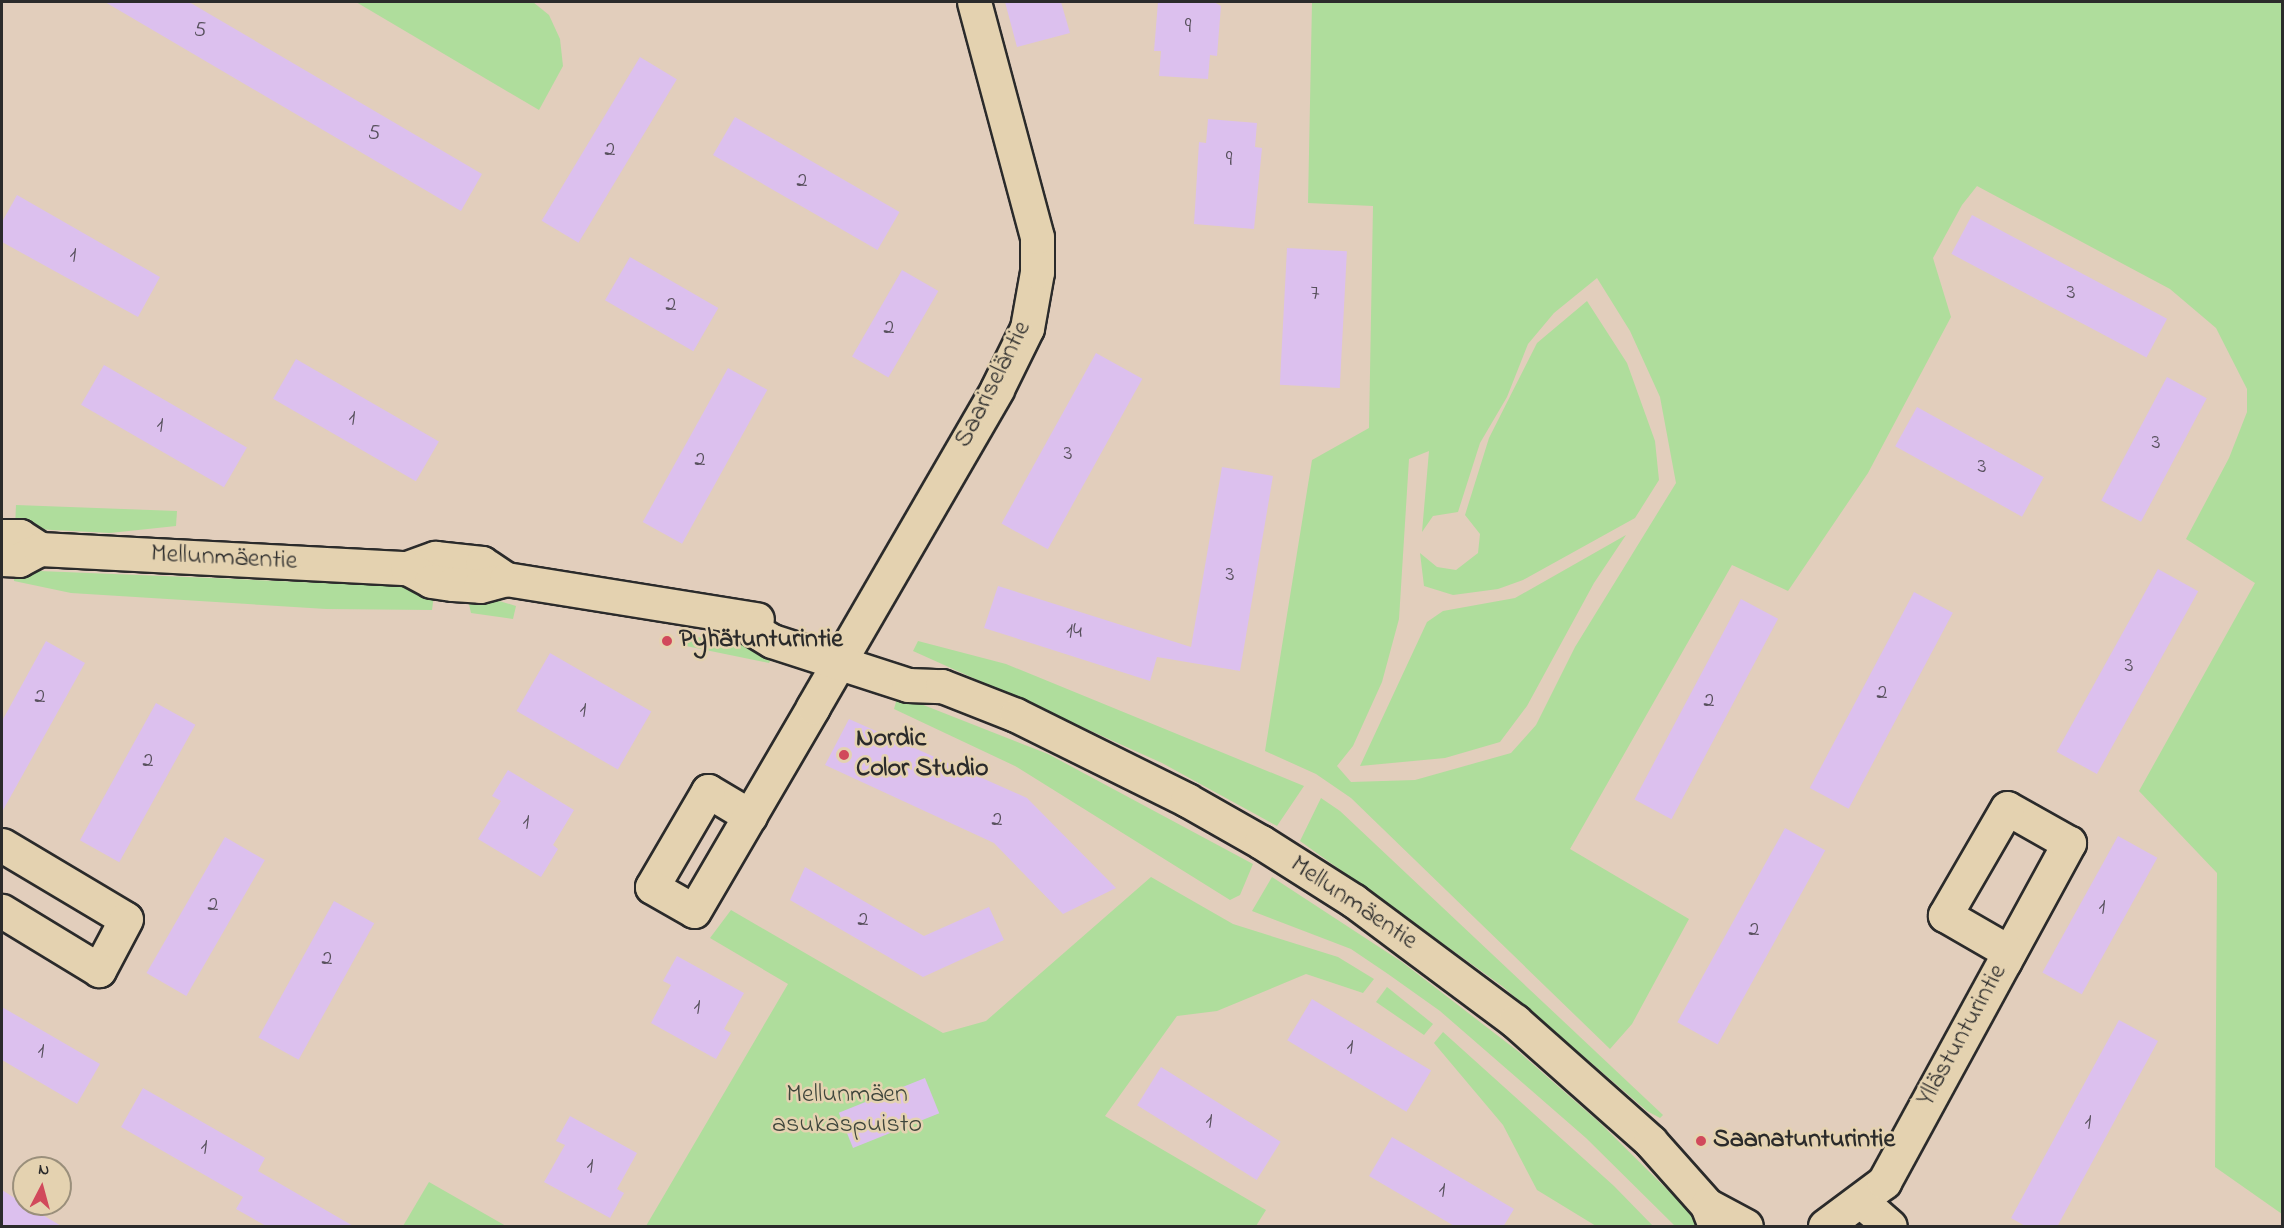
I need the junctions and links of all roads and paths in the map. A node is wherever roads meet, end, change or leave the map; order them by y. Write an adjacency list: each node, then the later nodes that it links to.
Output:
1 (974, 2): 5 (main road, Saariseläntie)
2 (2, 536): 3 (main road, Mellunmäentie)
3 (40, 549): 4 (main road, Mellunmäentie); 5 (main road, Mellunmäentie)
4 (2, 559)
5 (846, 651): 6 (main road); 11 (main road, Mellunmäentie)
6 (750, 816)
7 (2, 845): 8 (main road)
8 (2, 911)
9 (2009, 952): 10 (main road, Yllästunturintie)
10 (1862, 1201): 13 (main road, Yllästunturintie); 14 (main road)
11 (1711, 1216): 12 (main road, Mellunmäentie)
12 (1746, 1227)
13 (1825, 1227)
14 (1890, 1227)

